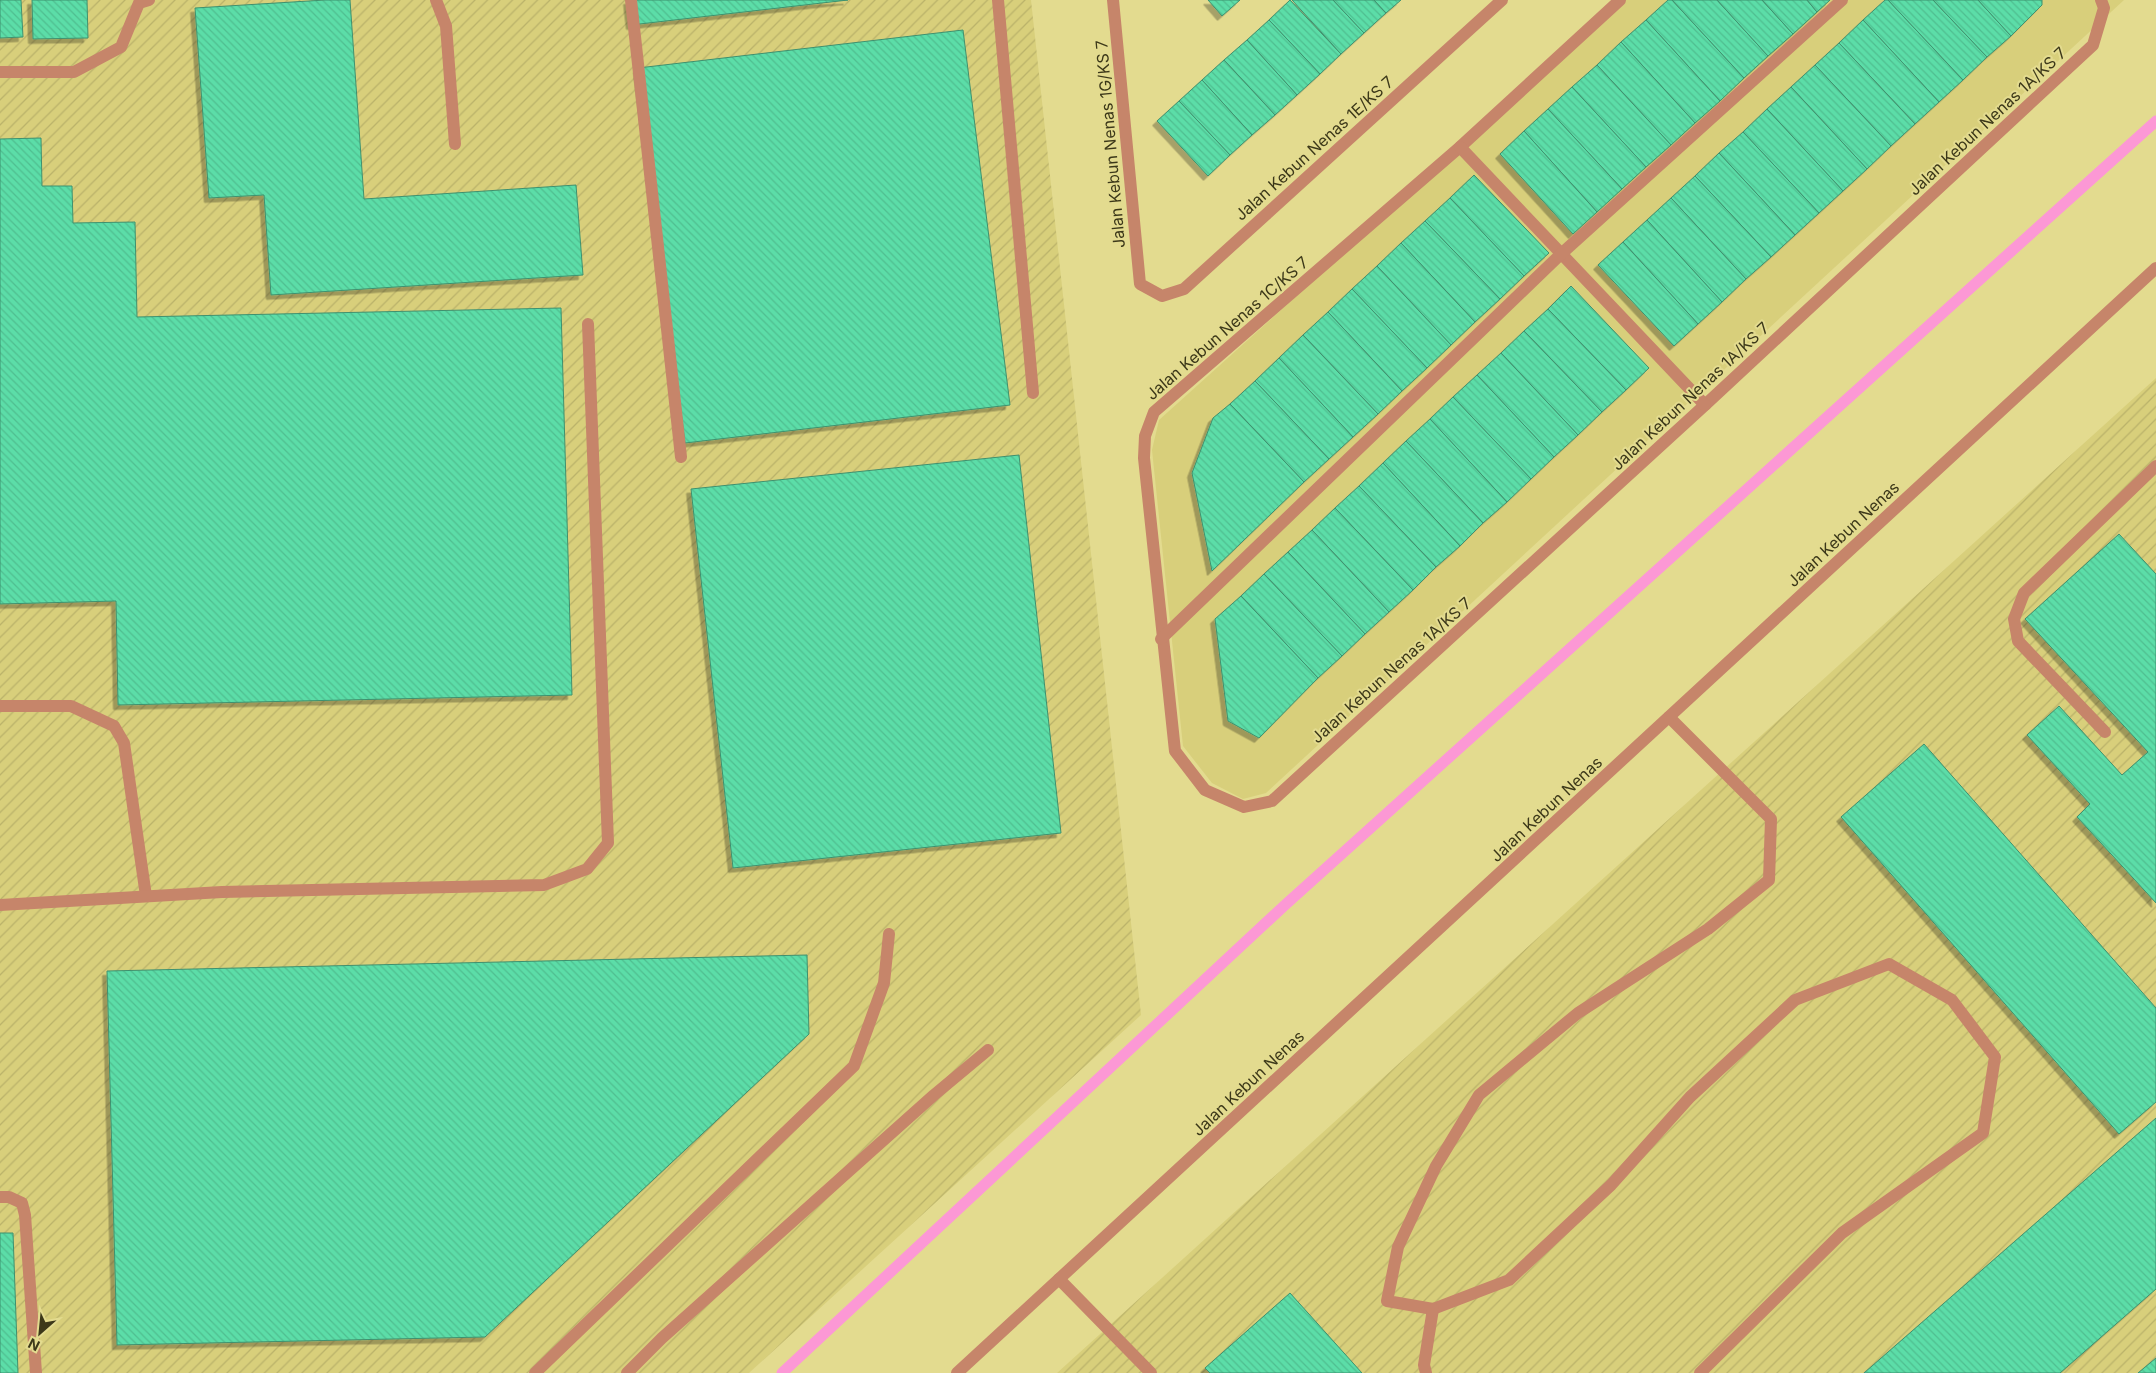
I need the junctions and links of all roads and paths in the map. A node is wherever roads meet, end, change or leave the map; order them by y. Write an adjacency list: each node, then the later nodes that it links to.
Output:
1 (436, 0): 11 (street)
2 (631, 0): 19 (street)
3 (998, 0): 17 (street)
4 (1113, 0): 15 (street, Jalan Kebun Nenas 1G/KS 7)
5 (1502, 0): 15 (street, Jalan Kebun Nenas 1E/KS 7)
6 (1620, 0): 12 (street, Jalan Kebun Nenas 1C/KS 7)
7 (1842, 0): 13 (street)
8 (2101, 0): 18 (street, Jalan Kebun Nenas 1A/KS 7)
9 (142, 1): 10 (street)
10 (0, 72)
11 (455, 144)
12 (1460, 148): 13 (street); 21 (street, Jalan Kebun Nenas 1C/KS 7)
13 (1560, 255): 18 (street); 21 (street)
14 (2156, 268): 23 (street, Jalan Kebun Nenas)
15 (1140, 284)
16 (588, 324): 26 (street)
17 (1033, 393)
18 (1705, 405): 25 (street, Jalan Kebun Nenas 1A/KS 7)
19 (681, 457)
20 (2156, 466): 24 (street)
21 (1161, 639): 25 (street, Jalan Kebun Nenas 1C/KS 7)
22 (0, 706): 26 (street)
23 (1669, 717): 31 (street, Jalan Kebun Nenas); 32 (street)
24 (2105, 732)
25 (1272, 801)
26 (146, 896): 27 (street)
27 (0, 905)
28 (889, 934): 34 (street)
29 (988, 1050): 35 (street)
30 (0, 1197): 33 (street)
31 (1059, 1279): 36 (street, Jalan Kebun Nenas); 37 (street)
32 (1433, 1309): 38 (street); 39 (street)
33 (36, 1373)
34 (535, 1373)
35 (627, 1373)
36 (957, 1373)
37 (1151, 1373)
38 (1426, 1373)
39 (1700, 1373)

